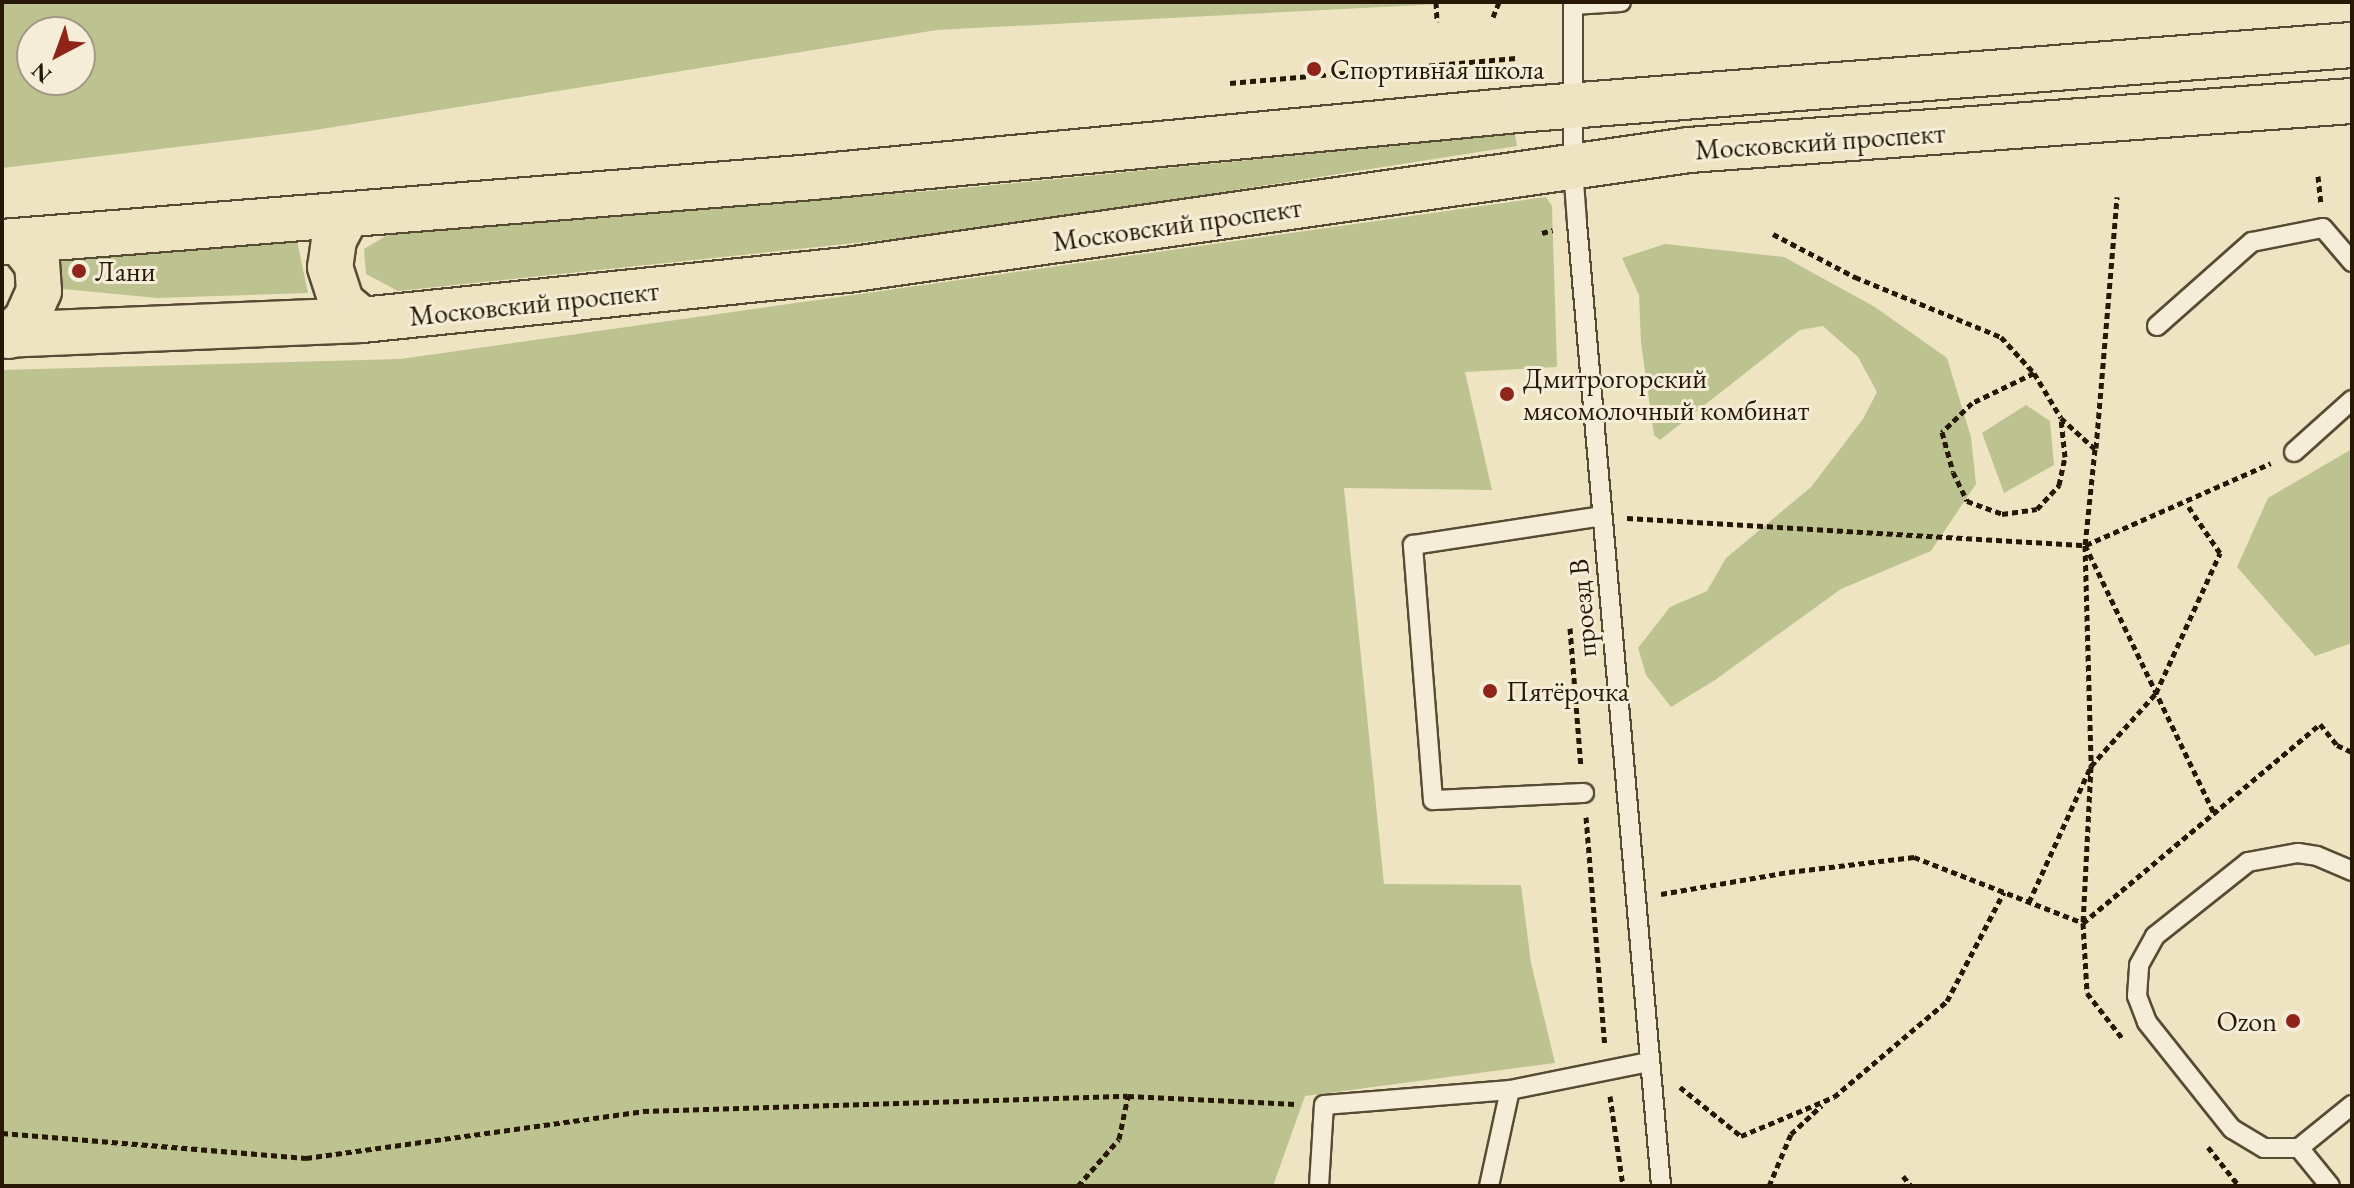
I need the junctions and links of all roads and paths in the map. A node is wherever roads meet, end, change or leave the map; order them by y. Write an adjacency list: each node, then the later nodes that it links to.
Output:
1 (1436, 2): 6 (path)
2 (1499, 2): 5 (path)
3 (1621, 2): 4 (lane)
4 (1573, 4): 11 (lane, проезд B)
5 (1493, 17)
6 (1437, 22)
7 (2352, 45): 11 (main road, Московский проспект)
8 (1516, 58): 9 (path)
9 (1230, 83)
10 (2352, 101): 12 (main road, Московский проспект)
11 (1573, 106): 12 (lane, проезд B); 14 (main road, Московский проспект)
12 (1573, 168): 18 (main road, Московский проспект); 27 (lane, проезд B)
13 (2117, 197): 24 (path)
14 (346, 217): 16 (main road, Московский проспект); 18 (main road)
15 (1773, 234): 21 (path)
16 (11, 241): 20 (main road)
17 (2352, 262): 19 (lane)
18 (362, 320): 20 (main road, Московский проспект)
19 (2157, 326)
20 (5, 336)
21 (2034, 373): 23 (path); 23 (path)
22 (2352, 400): 25 (lane)
23 (2061, 418): 24 (path)
24 (2095, 449): 28 (path)
25 (2294, 452): 28 (path)
26 (2186, 503): 30 (path)
27 (1602, 516): 28 (path); 33 (lane); 37 (lane, проезд B)
28 (2085, 545): 30 (path); 32 (path)
29 (1570, 628): 33 (path)
30 (2156, 693): 32 (path); 34 (path)
31 (2352, 752): 34 (path)
32 (2091, 766): 38 (path); 39 (path)
33 (1584, 793): 42 (path)
34 (2214, 813): 39 (path)
35 (2352, 871): 49 (lane)
36 (2004, 892): 37 (path); 38 (path); 41 (path)
37 (1636, 898): 41 (lane, проезд B)
38 (2029, 902): 39 (path)
39 (2083, 923): 40 (path)
40 (2087, 993)
41 (1649, 1062): 42 (lane); 55 (lane, проезд B)
42 (1607, 1070): 43 (lane); 54 (path)
43 (1510, 1090): 45 (lane); 53 (lane)
44 (1128, 1096): 45 (path); 48 (path); 51 (path)
45 (1324, 1105): 52 (lane)
46 (1822, 1105): 56 (path)
47 (2352, 1105): 49 (lane)
48 (2, 1133)
49 (2299, 1148): 58 (lane)
50 (1903, 1176): 57 (path)
51 (1078, 1186)
52 (1319, 1186)
53 (1489, 1186)
54 (1623, 1186)
55 (1661, 1186)
56 (1769, 1186)
57 (1911, 1186)
58 (2330, 1186)

